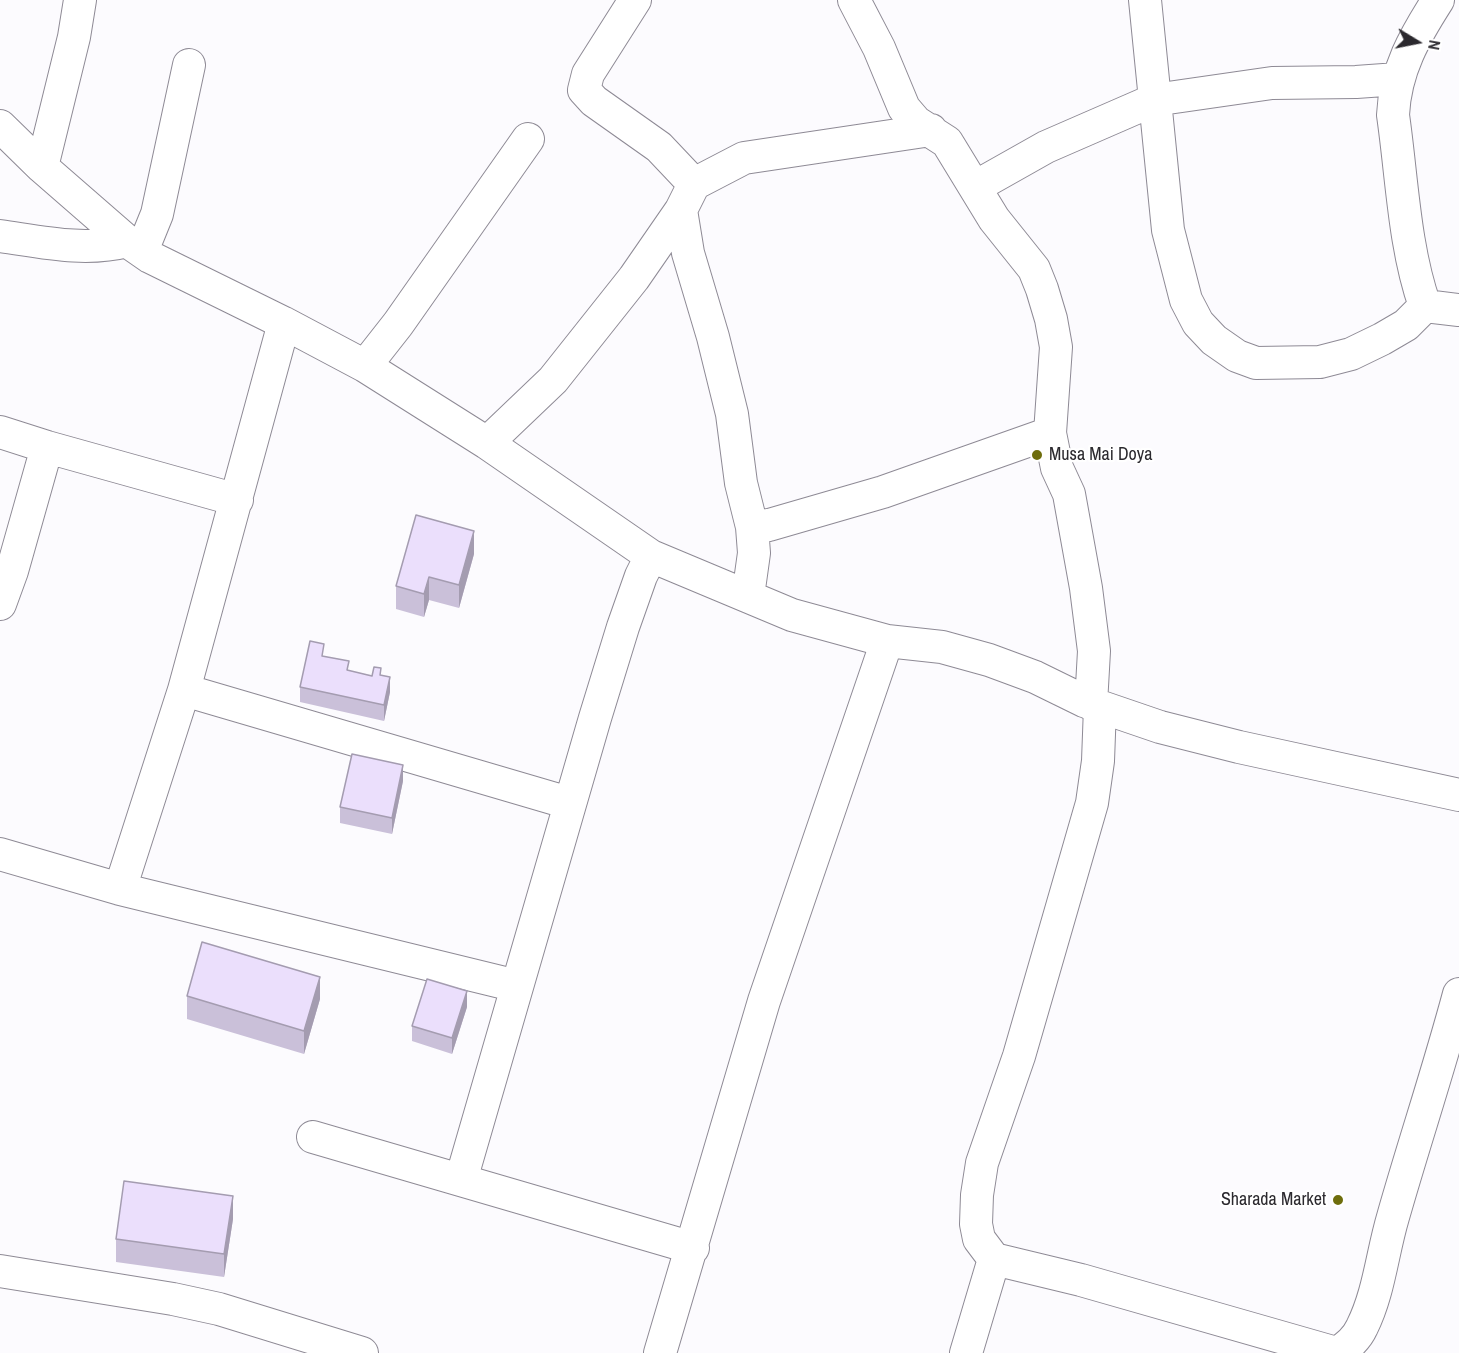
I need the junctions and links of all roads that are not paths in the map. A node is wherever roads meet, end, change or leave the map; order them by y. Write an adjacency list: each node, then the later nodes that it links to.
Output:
1 (80, 0): 12 (street)
2 (635, 0): 14 (street)
3 (854, 0): 10 (street)
4 (1146, 0): 8 (street)
5 (1438, 0): 7 (street)
6 (189, 65): 16 (street)
7 (1398, 79): 8 (street); 17 (street)
8 (1154, 100): 13 (street); 17 (street)
9 (0, 126): 12 (street)
10 (931, 130): 13 (street); 14 (street)
11 (528, 139): 20 (street)
12 (42, 167): 16 (street)
13 (975, 187): 22 (street)
14 (687, 197): 23 (street); 26 (street)
15 (0, 236): 16 (street)
16 (134, 246): 19 (street)
17 (1425, 306): 18 (street)
18 (1459, 310)
19 (284, 323): 20 (street); 25 (street)
20 (365, 366): 23 (street)
21 (0, 432): 24 (street)
22 (1050, 433): 26 (street); 32 (street)
23 (487, 443): 27 (street)
24 (47, 447): 25 (street); 29 (street)
25 (237, 500): 31 (street)
26 (752, 527): 28 (street)
27 (651, 556): 28 (street); 34 (street)
28 (747, 596): 30 (street)
29 (0, 604)
30 (887, 641): 32 (street); 41 (street)
31 (184, 690): 34 (street); 36 (street)
32 (1095, 705): 33 (street); 42 (street)
33 (1459, 795)
34 (569, 803): 37 (street)
35 (0, 854): 36 (street)
36 (120, 889): 37 (street)
37 (517, 986): 40 (street)
38 (1459, 994): 48 (street)
39 (313, 1137): 40 (street)
40 (460, 1180): 41 (street)
41 (693, 1248): 46 (street)
42 (994, 1259): 44 (street); 47 (street)
43 (0, 1271): 45 (street)
44 (1243, 1340): 48 (street)
45 (362, 1353)
46 (660, 1353)
47 (966, 1353)
48 (1337, 1353)

